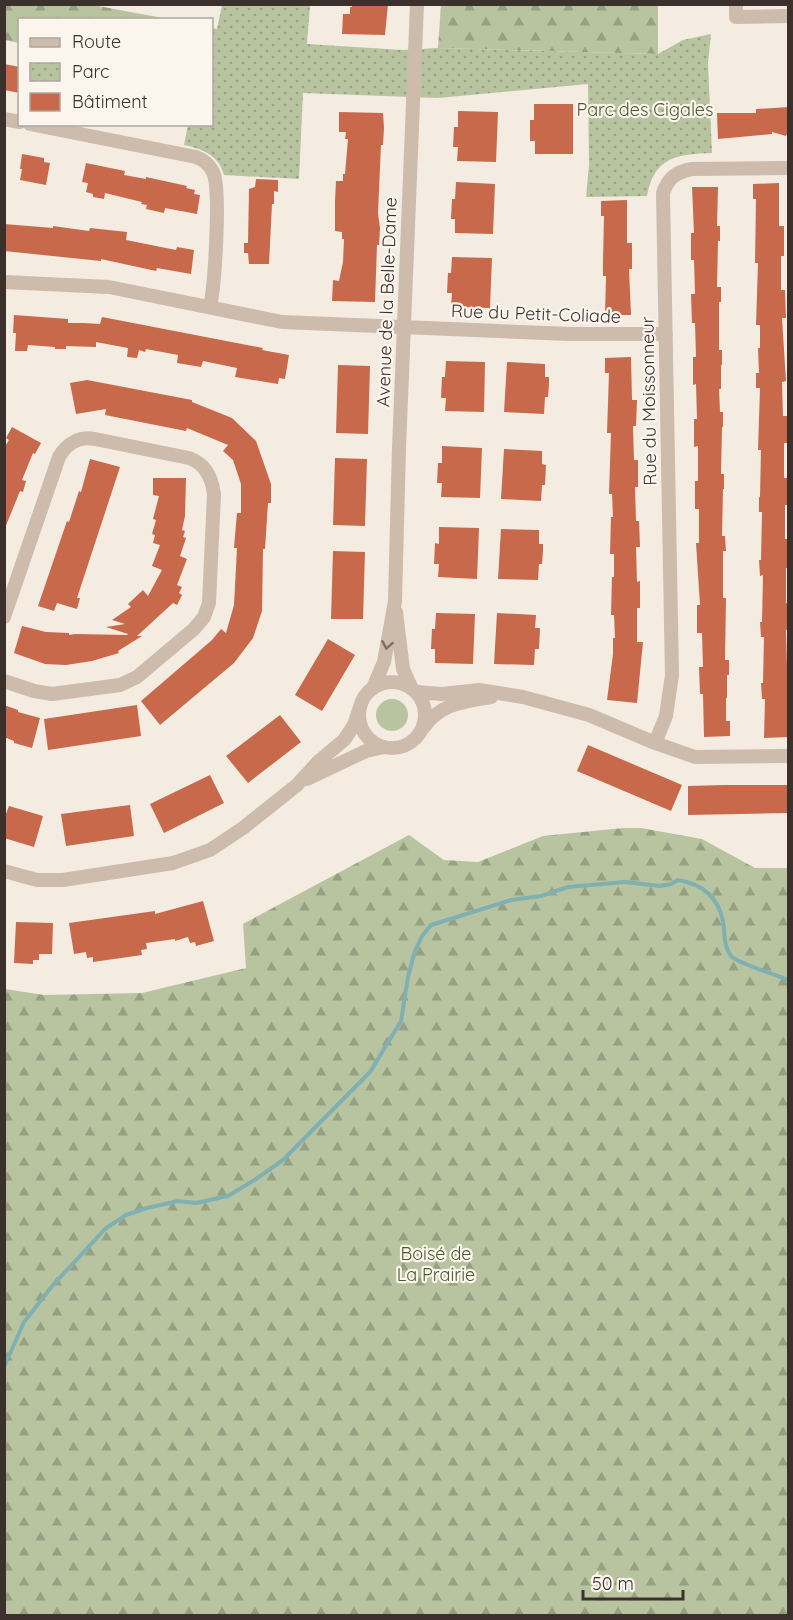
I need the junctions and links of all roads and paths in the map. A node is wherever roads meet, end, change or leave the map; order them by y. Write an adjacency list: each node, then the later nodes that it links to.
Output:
1 (417, 4): 8 (street, Avenue de la Belle-Dame)
2 (736, 4): 3 (street)
3 (789, 16)
4 (40, 126): 7 (street)
5 (789, 168): 9 (street, Rue du Moissonneur)
6 (4, 282): 7 (street, Rue du Petit-Coliade)
7 (210, 306): 8 (street, Rue du Petit-Coliade)
8 (405, 328): 9 (street, Rue du Petit-Coliade); 10 (street, Avenue de la Belle-Dame)
9 (666, 334): 18 (street, Rue du Moissonneur)
10 (394, 601): 13 (street, Avenue de la Belle-Dame, one-way to 13); 14 (street, Avenue de la Belle-Dame)
11 (4, 617): 12 (street)
12 (4, 681)
13 (373, 688): 14 (street); 16 (street)
14 (414, 691): 15 (street); 17 (street)
15 (505, 694): 17 (street); 18 (street)
16 (361, 704): 19 (street); 21 (street)
17 (422, 729): 19 (street)
18 (656, 742): 20 (street)
19 (384, 747): 21 (street)
20 (789, 756)
21 (297, 785): 22 (street)
22 (4, 871)

